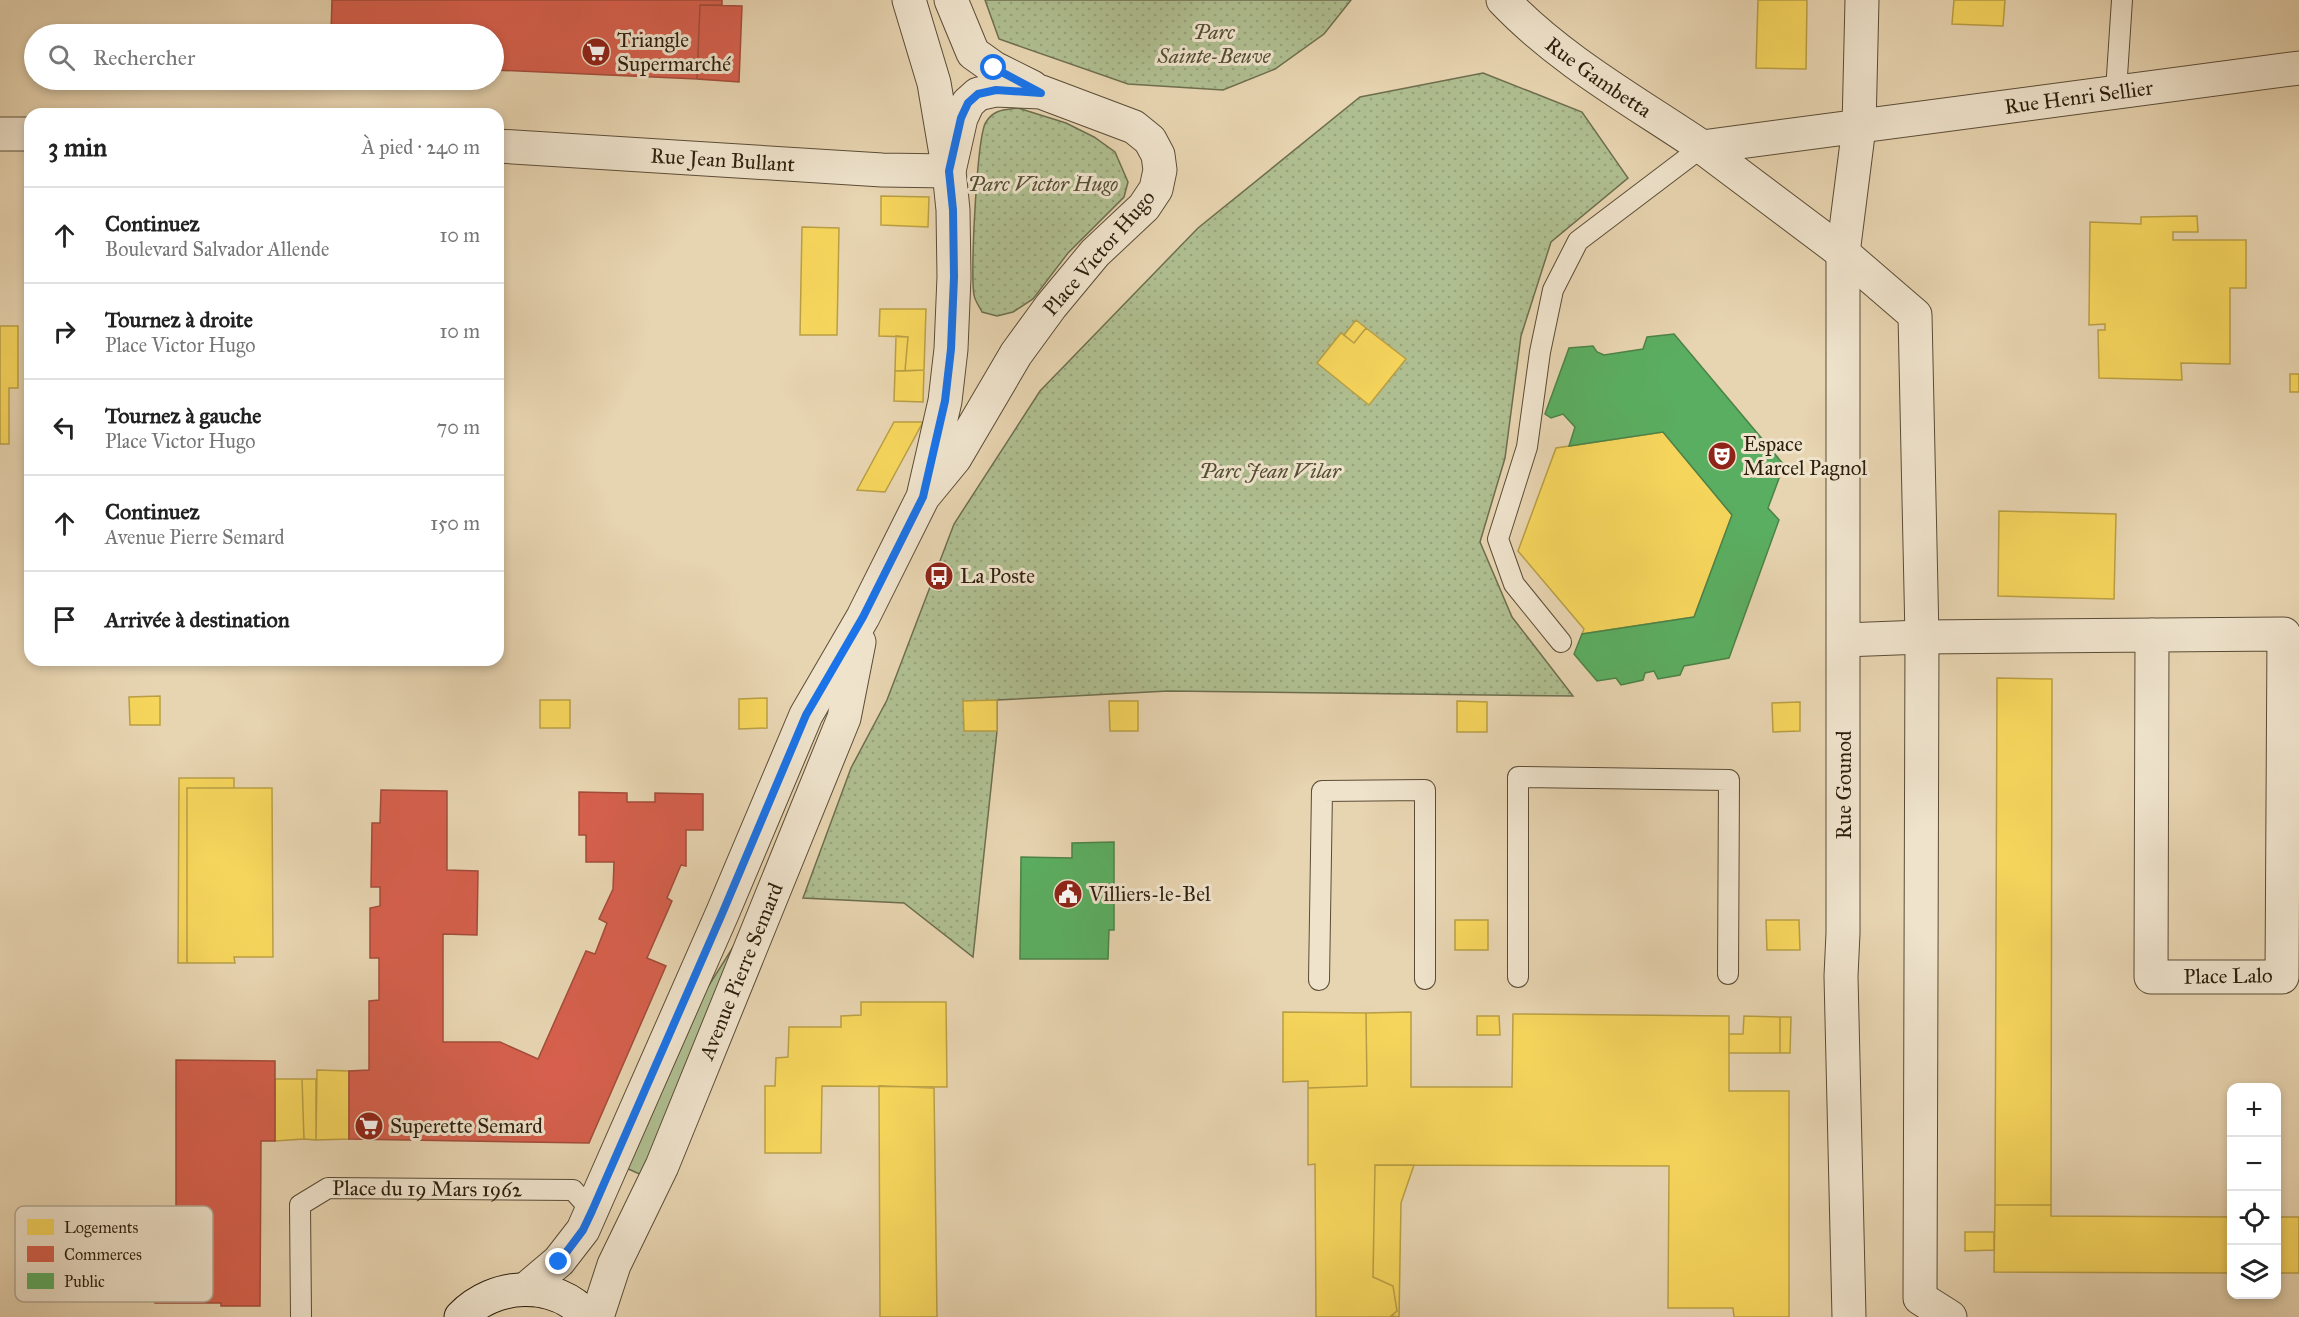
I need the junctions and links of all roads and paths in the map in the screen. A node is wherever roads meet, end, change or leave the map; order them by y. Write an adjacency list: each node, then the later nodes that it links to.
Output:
1 (909, 0): 14 (street)
2 (951, 0): 8 (street)
3 (1503, 0): 13 (street, Rue Gambetta)
4 (1862, 0): 9 (street, Rue Gounod)
5 (2122, 0): 7 (lane)
6 (2299, 68): 7 (street, Rue Henri Sellier)
7 (2116, 91): 9 (street, Rue Henri Sellier)
8 (1041, 93): 14 (street, Place Victor Hugo); 16 (street, Place Victor Hugo)
9 (1859, 127): 13 (street); 15 (street, Rue Gounod)
10 (0, 134): 11 (street)
11 (24, 134)
12 (504, 146): 14 (street, Rue Jean Bullant)
13 (1702, 147): 15 (street, Rue Gambetta); 21 (lane)
14 (949, 171): 16 (street, Place Victor Hugo)
15 (1843, 253): 19 (street, Rue Gambetta); 20 (street, Rue Gounod)
16 (923, 497): 17 (street, Avenue Pierre Semard)
17 (863, 617): 26 (street, Avenue Pierre Semard); 31 (street, Avenue Pierre Semard)
18 (2152, 635): 18 (street, Place Lalo); 19 (street, Place Lalo)
19 (1922, 637): 20 (street, Place Lalo); 33 (street, Rue Gambetta)
20 (1844, 640): 32 (street, Rue Gounod)
21 (1561, 642)
22 (1728, 974): 23 (lane)
23 (1518, 978)
24 (1425, 979): 25 (lane)
25 (1319, 980)
26 (592, 1211): 27 (street, Avenue Pierre Semard); 28 (lane, Place du 19 Mars 1962)
27 (526, 1289): 29 (street); 30 (street)
28 (301, 1317)
29 (461, 1317)
30 (588, 1317)
31 (597, 1317)
32 (1849, 1317)
33 (1950, 1317)

